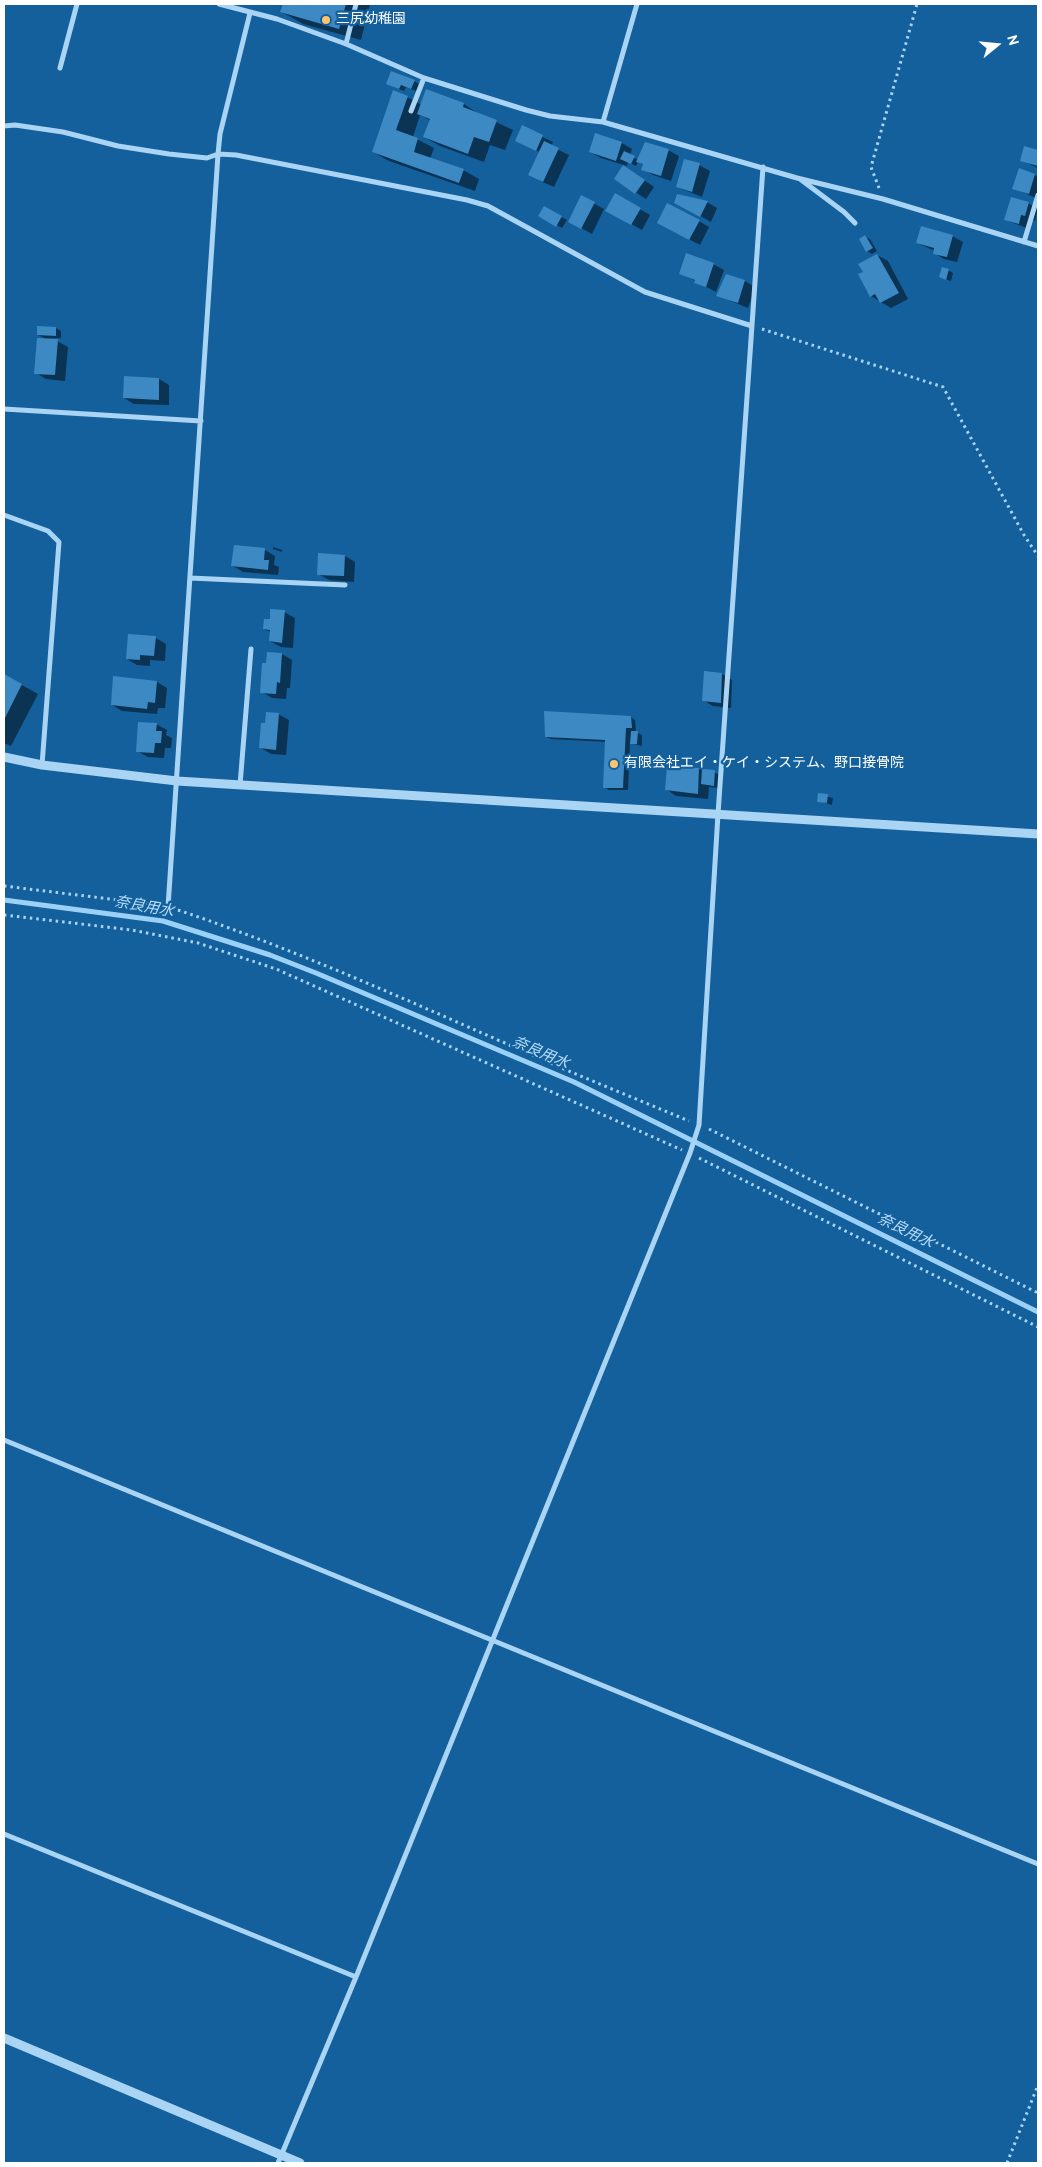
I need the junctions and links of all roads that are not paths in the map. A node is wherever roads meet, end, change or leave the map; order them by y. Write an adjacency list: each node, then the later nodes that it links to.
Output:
1 (77, 4): 7 (street)
2 (219, 4): 5 (street)
3 (356, 4): 6 (street)
4 (637, 4): 10 (street)
5 (250, 13): 6 (street); 12 (street)
6 (346, 44): 8 (street)
7 (60, 68)
8 (424, 78): 9 (street); 10 (street)
9 (411, 111)
10 (603, 122): 13 (street)
11 (4, 126): 12 (street)
12 (218, 154): 19 (street); 21 (street)
13 (762, 167): 14 (street); 19 (street)
14 (798, 178): 16 (street); 17 (street)
15 (1038, 195): 17 (street)
16 (855, 223)
17 (1024, 242): 18 (street)
18 (1038, 246)
19 (752, 326): 30 (street)
20 (4, 409): 21 (street)
21 (200, 421): 23 (street)
22 (4, 515): 27 (street)
23 (190, 578): 24 (street); 28 (street)
24 (345, 585)
25 (251, 649): 29 (street)
26 (4, 757): 27 (street)
27 (42, 765): 28 (street)
28 (176, 781): 29 (street); 32 (street)
29 (240, 785): 30 (street)
30 (718, 814): 31 (street); 34 (street)
31 (1038, 834)
32 (168, 907)
33 (4, 1440): 34 (street)
34 (492, 1640): 36 (street); 37 (street)
35 (4, 1834): 37 (street)
36 (1038, 1864)
37 (356, 1977): 39 (street)
38 (4, 2038): 39 (street)
39 (280, 2159): 40 (street)
40 (300, 2163)

